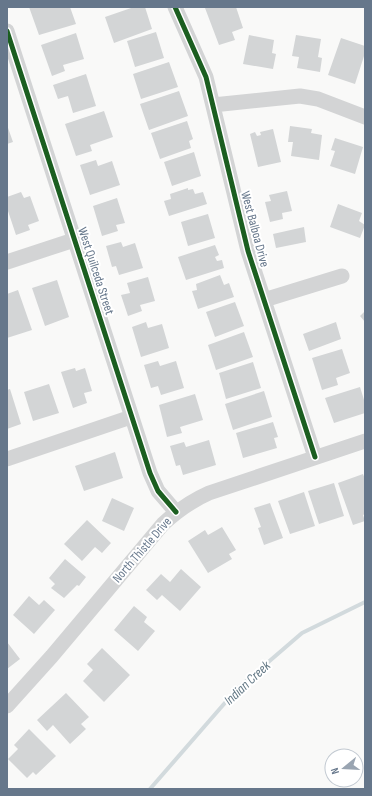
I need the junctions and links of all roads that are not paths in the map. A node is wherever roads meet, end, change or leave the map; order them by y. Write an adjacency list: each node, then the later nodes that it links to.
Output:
1 (175, 7): 4 (street, West Balboa Drive)
2 (7, 31): 3 (street, West Quilceda Street)
3 (13, 72): 6 (street, West Quilceda Street)
4 (213, 105): 5 (street); 9 (street, West Balboa Drive)
5 (365, 117)
6 (74, 240): 7 (street); 10 (street, West Quilceda Street)
7 (7, 262)
8 (342, 276): 9 (street)
9 (264, 300): 12 (street, West Balboa Drive)
10 (131, 417): 13 (street); 14 (street, West Quilceda Street)
11 (365, 441): 12 (street, North Thistle Drive)
12 (315, 457): 14 (street, North Thistle Drive)
13 (7, 459)
14 (176, 512): 15 (street, North Thistle Drive)
15 (7, 706)

